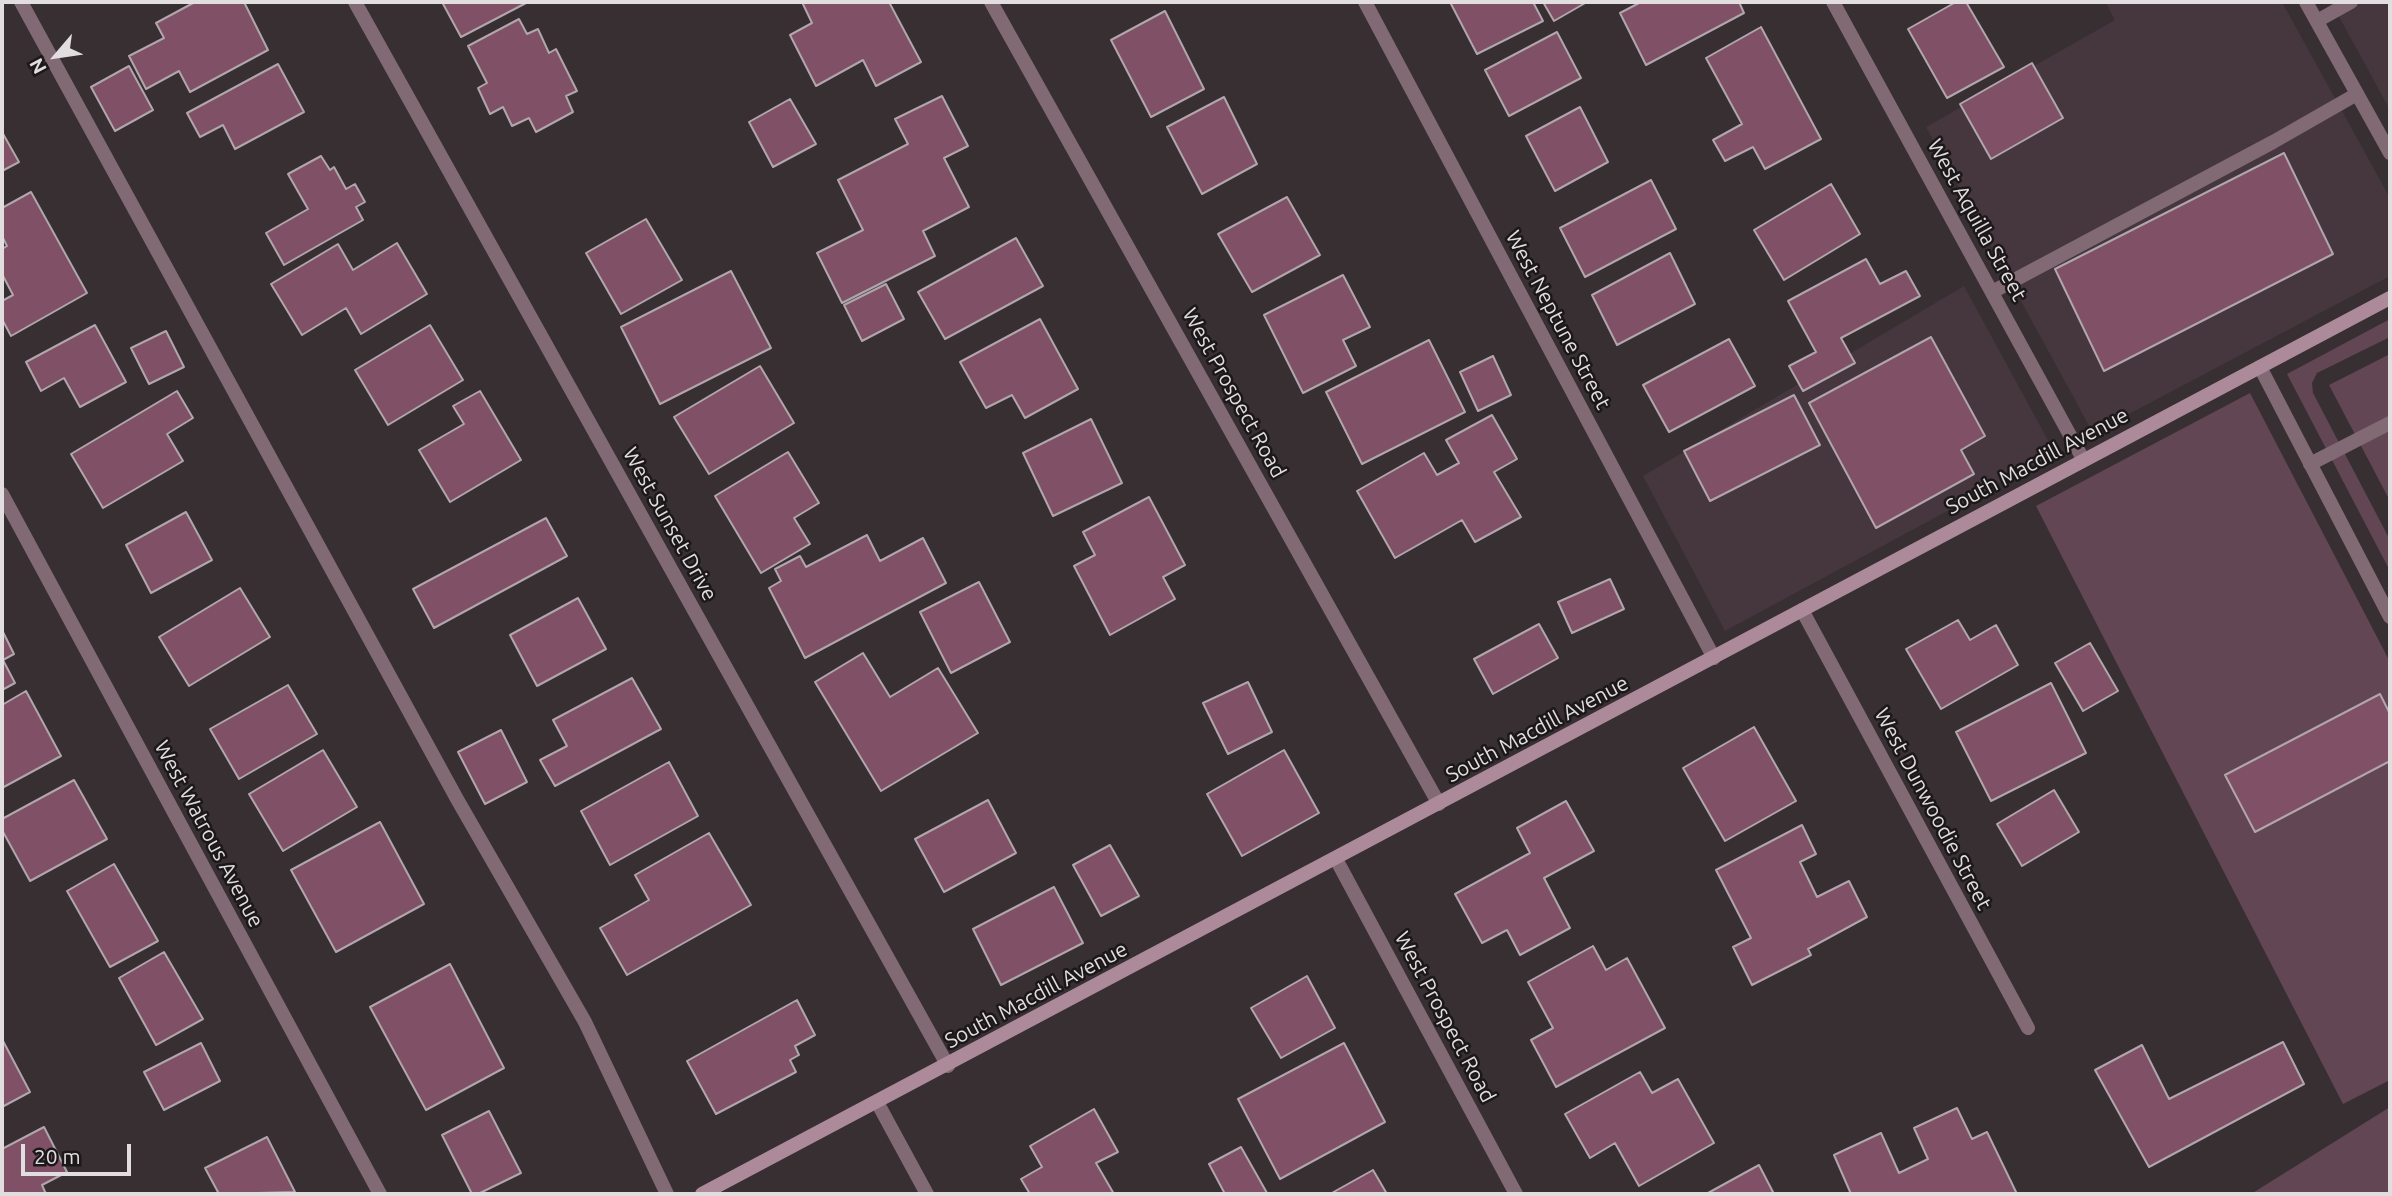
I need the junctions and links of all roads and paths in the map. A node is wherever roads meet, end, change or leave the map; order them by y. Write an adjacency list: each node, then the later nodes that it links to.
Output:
1 (21, 2): 27 (street)
2 (355, 2): 24 (street, West Sunset Drive)
3 (991, 2): 21 (street, West Prospect Road)
4 (1365, 2): 20 (street, West Neptune Street)
5 (1833, 2): 11 (street, West Aquilla Street)
6 (2306, 2): 8 (street)
7 (2351, 2): 8 (street)
8 (2317, 21): 9 (street)
9 (2357, 94): 10 (street); 11 (street)
10 (2390, 153)
11 (1992, 292): 15 (street, West Aquilla Street)
12 (2390, 298): 13 (street, South Macdill Avenue)
13 (2260, 367): 15 (street, South Macdill Avenue); 16 (street)
14 (2390, 423): 16 (street)
15 (2083, 459): 18 (street, South Macdill Avenue)
16 (2310, 464): 19 (street)
17 (2, 494): 26 (street, West Watrous Avenue)
18 (1802, 610): 20 (street, South Macdill Avenue); 23 (street, West Dunwoodie Street)
19 (2390, 617)
20 (1714, 658): 21 (street, South Macdill Avenue)
21 (1439, 804): 22 (street, South Macdill Avenue)
22 (1336, 859): 24 (street, South Macdill Avenue); 30 (street, West Prospect Road)
23 (2028, 1028)
24 (948, 1066): 25 (street, South Macdill Avenue)
25 (877, 1102): 28 (street, South Macdill Avenue); 29 (street)
26 (380, 1194)
27 (667, 1194)
28 (702, 1194)
29 (927, 1194)
30 (1516, 1194)

